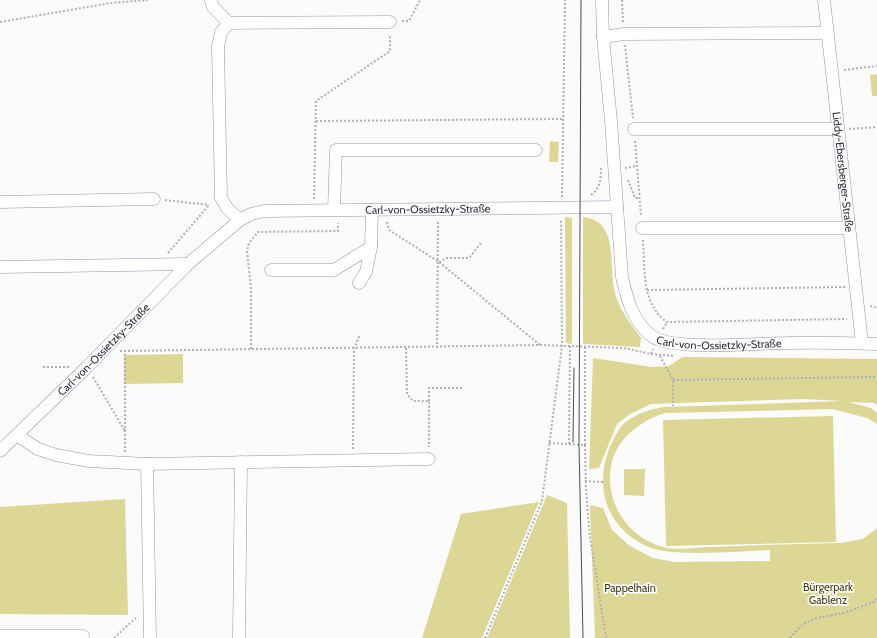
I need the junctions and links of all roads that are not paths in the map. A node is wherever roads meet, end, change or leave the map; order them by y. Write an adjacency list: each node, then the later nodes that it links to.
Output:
1 (211, 0): 5 (street)
2 (602, 0): 7 (street, Carl-von-Ossietzky-Straße)
3 (824, 0): 6 (street, Liddy-Ebersberger-Straße)
4 (390, 22): 5 (street)
5 (229, 23): 16 (street)
6 (827, 33): 7 (street); 9 (street, Liddy-Ebersberger-Straße)
7 (603, 37): 13 (street, Carl-von-Ossietzky-Straße)
8 (634, 129): 9 (street)
9 (838, 129): 18 (street, Liddy-Ebersberger-Straße)
10 (536, 150): 15 (street)
11 (154, 199): 12 (street)
12 (0, 202)
13 (617, 207): 14 (street, Carl-von-Ossietzky-Straße); 24 (street, Carl-von-Ossietzky-Straße)
14 (372, 210): 15 (street, Carl-von-Ossietzky-Straße); 19 (street)
15 (336, 215): 16 (street, Carl-von-Ossietzky-Straße)
16 (240, 220): 20 (street, Carl-von-Ossietzky-Straße)
17 (642, 228): 18 (street)
18 (849, 228): 24 (street, Liddy-Ebersberger-Straße)
19 (371, 247): 22 (street); 23 (street)
20 (188, 264): 21 (street); 26 (street, Carl-von-Ossietzky-Straße)
21 (0, 266)
22 (271, 270)
23 (359, 283)
24 (862, 343): 25 (street, Carl-von-Ossietzky-Straße)
25 (877, 344)
26 (18, 436): 27 (street, Carl-von-Ossietzky-Straße); 30 (street)
27 (0, 451)
28 (429, 459): 29 (street)
29 (240, 462): 30 (street); 34 (street)
30 (147, 464): 33 (street)
31 (0, 636): 32 (street)
32 (83, 636)
33 (150, 638)
34 (239, 638)

